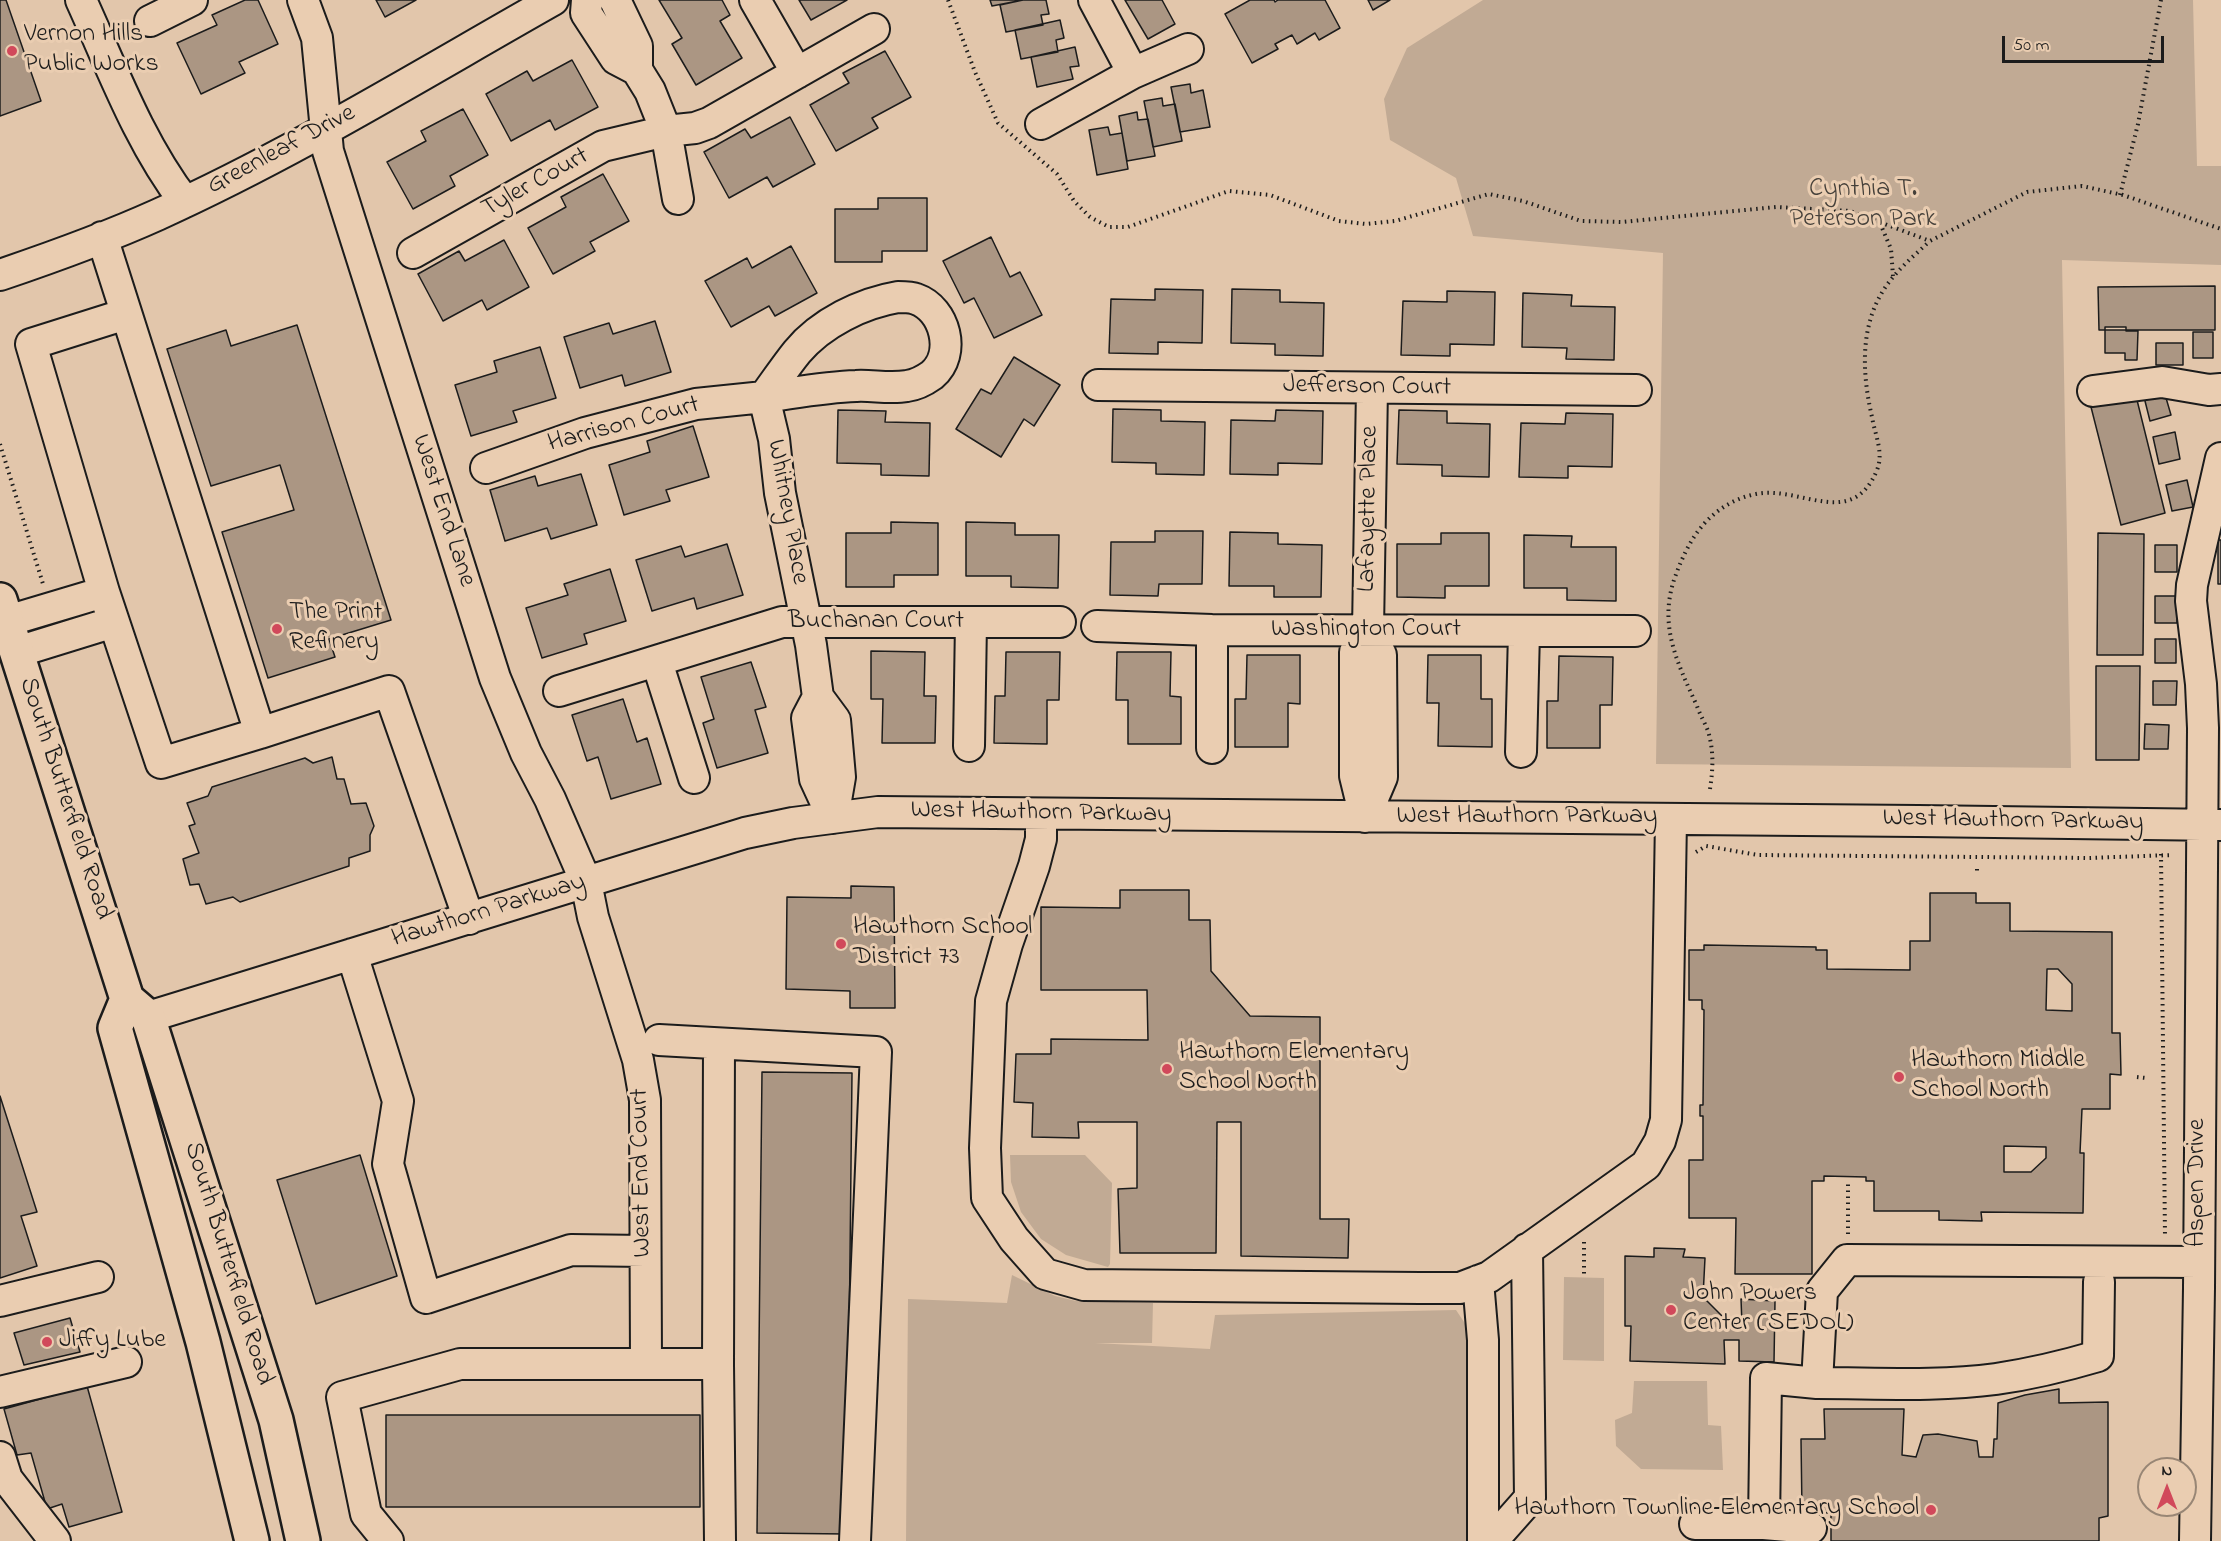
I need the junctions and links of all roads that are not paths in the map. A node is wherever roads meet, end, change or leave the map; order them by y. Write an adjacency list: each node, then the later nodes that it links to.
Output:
1 (81, 0): 19 (street)
2 (192, 0): 9 (street)
3 (303, 0): 16 (street, West End Lane)
4 (553, 0): 16 (street, Greenleaf Drive)
5 (588, 0): 12 (street)
6 (615, 0): 12 (street)
7 (755, 0): 13 (street)
8 (1094, 0): 14 (street)
9 (150, 21)
10 (874, 29): 13 (street, Tyler Court)
11 (1188, 49): 14 (street)
12 (637, 70): 17 (street)
13 (797, 73): 17 (street, Tyler Court)
14 (1133, 74): 15 (street)
15 (1041, 124)
16 (326, 129): 19 (street, Greenleaf Drive); 57 (street, West End Lane)
17 (666, 130): 18 (street); 21 (street, Tyler Court)
18 (678, 199)
19 (185, 202): 20 (street, Greenleaf Drive)
20 (102, 237): 22 (street, Greenleaf Drive); 23 (street)
21 (413, 253)
22 (0, 275)
23 (126, 314): 32 (street); 47 (street)
24 (1098, 385): 25 (street, Jefferson Court)
25 (1372, 388): 27 (street, Jefferson Court); 40 (street, Lafayette Place)
26 (2221, 389): 28 (street)
27 (1636, 390)
28 (2093, 391)
29 (764, 398): 29 (street, Harrison Court); 31 (street, Harrison Court); 35 (street, Whitney Place)
30 (2221, 458): 44 (street, Aspen Drive)
31 (486, 468)
32 (104, 592): 33 (street); 34 (street)
33 (3, 610): 43 (main road, South Butterfield Road)
34 (114, 622): 43 (street); 47 (street)
35 (807, 622): 36 (street, Buchanan Court); 45 (street, Buchanan Court); 54 (street, Whitney Place)
36 (971, 622): 37 (street, Buchanan Court); 48 (street)
37 (1060, 622)
38 (1097, 626): 39 (street, Washington Court)
39 (1212, 630): 40 (street, Washington Court); 49 (street)
40 (1368, 630): 42 (street, Washington Court); 53 (street, Lafayette Place)
41 (1635, 631): 42 (street, Washington Court)
42 (1524, 632): 50 (street)
43 (17, 652): 60 (main road, South Butterfield Road)
44 (2209, 658): 56 (street, Aspen Drive)
45 (657, 662): 46 (street, Buchanan Court); 51 (street)
46 (559, 691)
47 (260, 733): 58 (street)
48 (969, 746)
49 (1212, 748)
50 (1521, 752)
51 (694, 778)
52 (1041, 814): 53 (street, West Hawthorn Parkway); 54 (street, West Hawthorn Parkway); 68 (street)
53 (1365, 817): 55 (street, West Hawthorn Parkway)
54 (833, 818): 57 (street, Hawthorn Parkway)
55 (1671, 819): 56 (street, West Hawthorn Parkway); 64 (street)
56 (2211, 825): 61 (street, Aspen Drive)
57 (586, 882): 58 (street, Hawthorn Parkway); 65 (street, West End Court)
58 (469, 919): 59 (street, Hawthorn Parkway)
59 (352, 954): 60 (street, Hawthorn Parkway); 65 (street)
60 (138, 1008): 81 (main road, South Butterfield Road); 82 (main road, South Butterfield Road)
61 (2211, 1009): 66 (street, Aspen Drive)
62 (659, 1040): 63 (street)
63 (719, 1044): 73 (street); 85 (street)
64 (1527, 1249): 68 (street); 87 (street)
65 (645, 1251): 72 (street, West End Court)
66 (2206, 1275): 74 (street); 88 (street, Aspen Drive)
67 (98, 1276): 70 (street)
68 (1478, 1281): 86 (street)
69 (2099, 1282): 74 (street)
70 (0, 1301)
71 (126, 1362): 75 (street)
72 (646, 1364): 73 (street); 83 (street)
73 (718, 1364): 84 (street)
74 (1817, 1383): 78 (street)
75 (0, 1392)
76 (0, 1457): 80 (street)
77 (1695, 1524): 78 (street)
78 (1764, 1524): 79 (street)
79 (1811, 1528)
80 (55, 1541)
81 (252, 1541)
82 (303, 1541)
83 (388, 1541)
84 (720, 1541)
85 (855, 1541)
86 (1483, 1541)
87 (1492, 1541)
88 (2195, 1541)

